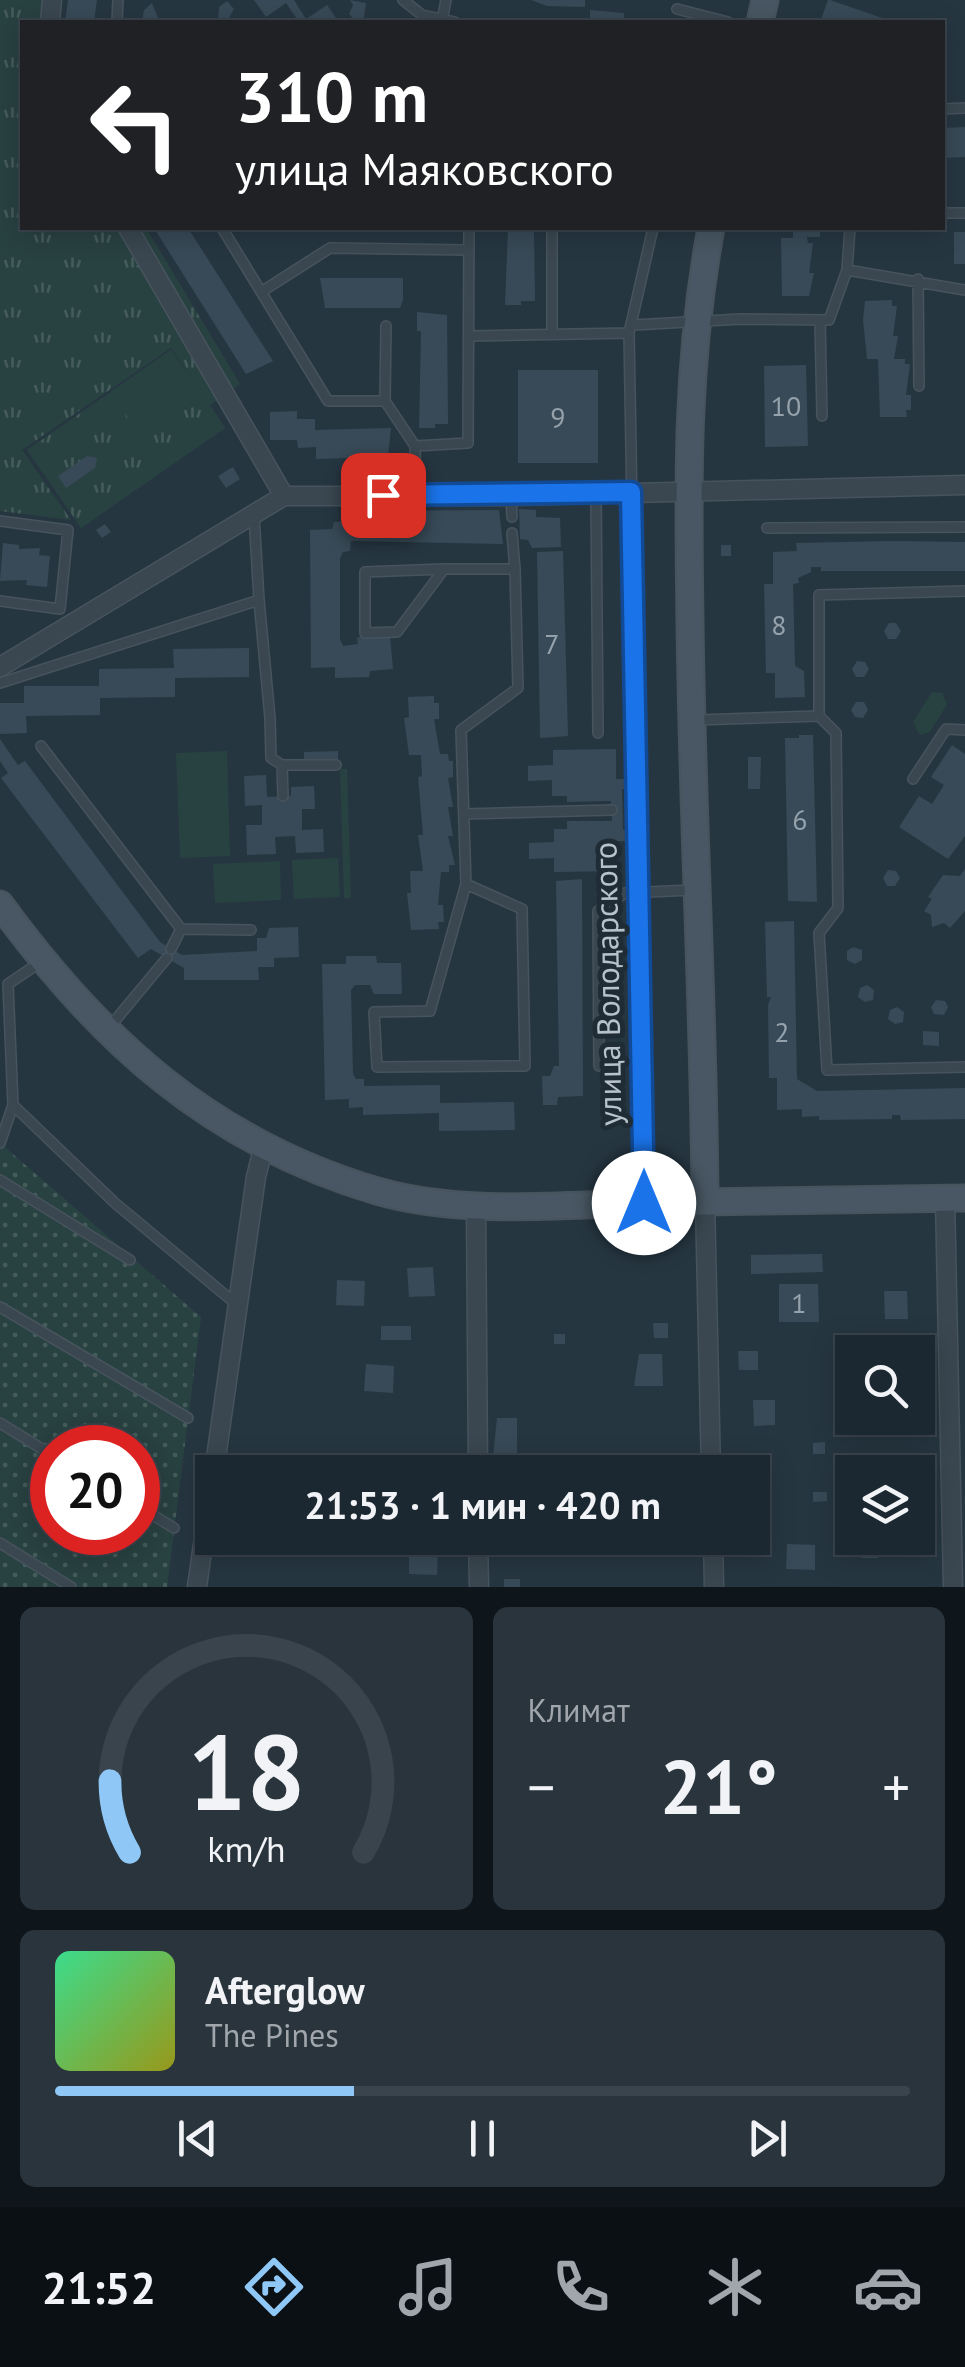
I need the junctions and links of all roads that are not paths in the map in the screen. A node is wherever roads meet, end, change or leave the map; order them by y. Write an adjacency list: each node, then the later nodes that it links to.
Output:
1 (403, 0): 3 (lane)
2 (678, 8): 4 (lane)
3 (439, 20)
4 (721, 20)
5 (129, 230): 32 (street)
6 (223, 230): 16 (lane)
7 (470, 230): 12 (lane)
8 (552, 230): 21 (lane)
9 (653, 230): 20 (lane, улица Володарского)
10 (711, 230): 17 (street)
11 (850, 230): 13 (lane)
12 (469, 250): 16 (lane); 22 (lane)
13 (847, 270): 14 (lane); 18 (lane)
14 (918, 279): 15 (lane); 23 (lane)
15 (965, 290)
16 (261, 292): 24 (lane)
17 (694, 320): 18 (lane); 20 (lane); 28 (street)
18 (820, 320): 25 (lane)
19 (386, 326): 24 (lane)
20 (631, 329): 21 (lane); 30 (lane, улица Володарского)
21 (552, 334): 22 (lane)
22 (470, 336): 26 (lane)
23 (919, 386)
24 (385, 401): 26 (lane)
25 (822, 416)
26 (415, 446): 31 (lane)
27 (965, 484): 28 (street)
28 (688, 491): 30 (street); 50 (street)
29 (596, 492): 30 (street); 33 (street); 52 (lane)
30 (631, 492): 58 (lane, улица Володарского)
31 (416, 495): 32 (street); 33 (street)
32 (284, 496): 34 (street)
33 (511, 496): 35 (lane)
34 (254, 515): 43 (lane); 46 (street)
35 (512, 516)
36 (0, 522): 45 (lane)
37 (965, 526): 38 (lane)
38 (767, 528)
39 (512, 533): 40 (lane)
40 (515, 569): 41 (lane); 59 (lane)
41 (444, 570): 41 (lane)
42 (965, 591): 49 (lane)
43 (259, 600): 48 (lane); 54 (lane)
44 (0, 601): 45 (lane)
45 (60, 609): 46 (lane)
46 (71, 625): 47 (street)
47 (0, 667)
48 (0, 684)
49 (819, 716): 50 (lane); 70 (lane)
50 (691, 720): 61 (street)
51 (965, 730): 56 (lane)
52 (598, 733)
53 (41, 746): 64 (lane)
54 (282, 765): 55 (lane); 57 (lane)
55 (336, 765)
56 (913, 779)
57 (283, 796)
58 (636, 808): 59 (lane); 62 (lane, улица Володарского)
59 (464, 814): 60 (lane)
60 (466, 884): 60 (lane)
61 (694, 890): 62 (lane); 76 (street)
62 (640, 891): 69 (lane); 77 (lane, улица Володарского)
63 (0, 904): 66 (street)
64 (180, 929): 65 (lane); 68 (lane)
65 (251, 930)
66 (42, 962): 67 (lane); 68 (street)
67 (4, 982): 71 (lane)
68 (106, 1031): 73 (street)
69 (599, 1066)
70 (965, 1067)
71 (12, 1105): 72 (lane); 80 (lane)
72 (0, 1143)
73 (264, 1145): 78 (street); 80 (street)
74 (0, 1180): 79 (lane)
75 (955, 1198): 76 (street); 98 (street)
76 (705, 1202): 77 (street); 87 (street)
77 (644, 1203): 78 (street)
78 (476, 1205): 86 (street)
79 (130, 1260)
80 (236, 1304): 85 (street)
81 (0, 1307): 82 (lane)
82 (188, 1418)
83 (0, 1423): 84 (lane)
84 (30, 1441)
85 (216, 1455)
86 (478, 1455)
87 (711, 1455)
88 (160, 1519): 89 (lane)
89 (174, 1528)
90 (0, 1544): 94 (lane)
91 (201, 1555): 95 (street)
92 (478, 1555): 96 (street)
93 (713, 1555): 97 (street)
94 (71, 1587)
95 (197, 1587)
96 (478, 1587)
97 (714, 1587)
98 (953, 1587)

